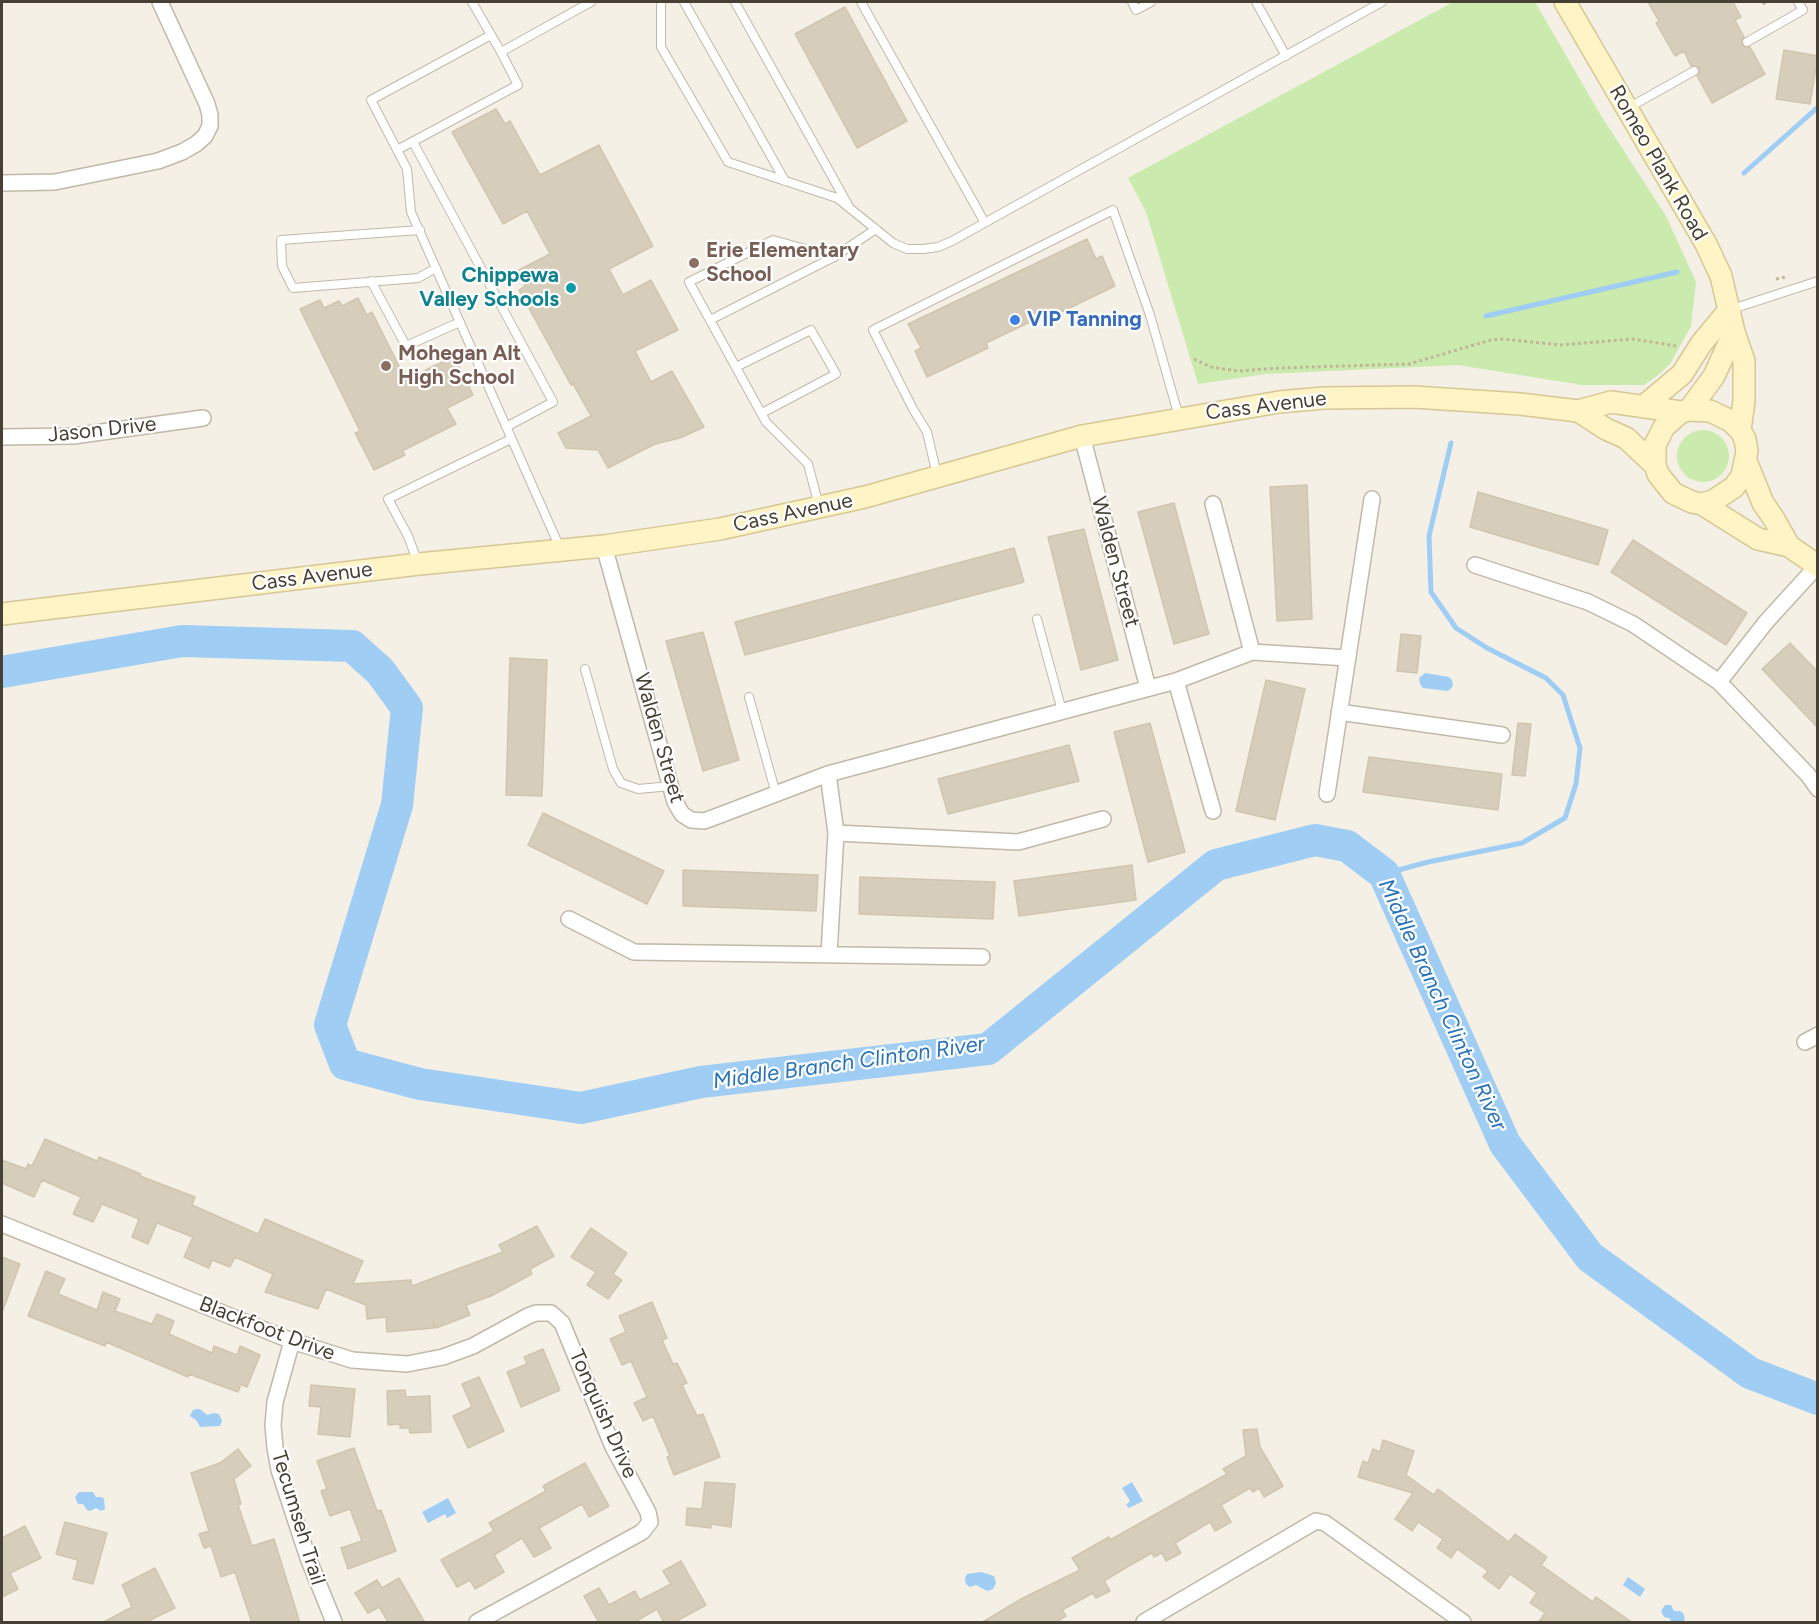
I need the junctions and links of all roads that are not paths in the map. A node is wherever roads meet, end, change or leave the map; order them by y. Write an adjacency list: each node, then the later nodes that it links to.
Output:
1 (160, 2): 23 (street)
2 (472, 2): 14 (lane)
3 (591, 2): 16 (lane)
4 (661, 2): 22 (lane)
5 (684, 2): 22 (lane)
6 (735, 2): 24 (lane)
7 (861, 2): 25 (lane)
8 (1132, 2): 9 (lane)
9 (1151, 2)
10 (1256, 2): 17 (lane)
11 (1382, 2): 17 (lane)
12 (1565, 2): 19 (main road, Romeo Plank Road)
13 (1798, 2): 15 (lane)
14 (491, 35): 16 (lane); 21 (lane)
15 (1747, 42)
16 (501, 52): 20 (lane)
17 (1286, 56): 25 (lane)
18 (1694, 71): 19 (lane)
19 (1627, 109): 32 (main road, Romeo Plank Road)
20 (413, 142): 21 (lane); 43 (lane)
21 (397, 150): 27 (lane)
22 (785, 181): 24 (lane)
23 (2, 183)
24 (851, 209): 26 (lane)
25 (985, 223): 26 (lane)
26 (876, 229): 28 (lane)
27 (420, 231): 29 (lane); 30 (lane)
28 (834, 257): 33 (lane); 33 (lane)
29 (436, 268): 30 (lane); 34 (lane)
30 (371, 281): 34 (lane)
31 (1818, 281): 32 (lane)
32 (1730, 309): 35 (main road, Romeo Plank Road); 37 (main road)
33 (710, 320): 36 (lane)
34 (460, 322): 43 (lane)
35 (1734, 332): 39 (main road); 44 (main road, Romeo Plank Road)
36 (736, 367): 40 (lane); 40 (lane)
37 (1644, 406): 38 (main road, Cass Avenue); 39 (main road, Cass Avenue)
38 (1578, 411): 42 (main road, Cass Avenue); 49 (main road, Cass Avenue)
39 (1685, 411): 44 (main road); 49 (main road)
40 (762, 412): 54 (lane)
41 (203, 418): 46 (street, Jason Drive)
42 (1180, 418): 45 (main road, Cass Avenue); 50 (lane)
43 (506, 427): 47 (lane)
44 (1740, 430): 48 (main road)
45 (1082, 436): 50 (main road, Cass Avenue); 68 (street, Walden Street)
46 (2, 437)
47 (512, 439): 57 (lane); 58 (lane)
48 (1746, 461): 53 (main road); 56 (main road)
49 (1654, 465): 53 (main road)
50 (938, 477): 54 (main road, Cass Avenue)
51 (1372, 499): 64 (street)
52 (1212, 504): 63 (street)
53 (1702, 504): 56 (main road)
54 (819, 508): 55 (main road, Cass Avenue)
55 (604, 546): 57 (main road, Cass Avenue); 74 (street, Walden Street)
56 (1789, 546): 60 (main road)
57 (561, 549): 58 (main road, Cass Avenue)
58 (419, 564): 61 (main road, Cass Avenue)
59 (1475, 564): 67 (street)
60 (1817, 566): 67 (street)
61 (2, 614)
62 (1037, 619): 70 (lane)
63 (1252, 652): 64 (street, Walden Street); 66 (street, Walden Street)
64 (1348, 658): 71 (street)
65 (585, 669): 74 (lane)
66 (1176, 681): 68 (street, Walden Street); 78 (street)
67 (1719, 682): 75 (street)
68 (1148, 688): 70 (street, Walden Street)
69 (749, 697): 76 (lane)
70 (1062, 711): 73 (street, Walden Street)
71 (1339, 712): 72 (street); 77 (street)
72 (1502, 735)
73 (828, 774): 76 (street, Walden Street); 80 (street)
74 (670, 786): 76 (street, Walden Street)
75 (1818, 789)
76 (776, 794)
77 (1327, 794)
78 (1213, 811)
79 (1104, 819): 80 (street)
80 (836, 833): 82 (street)
81 (568, 919): 82 (street)
82 (829, 954): 83 (street)
83 (982, 957)
84 (2, 1224): 86 (street, Blackfoot Drive)
85 (536, 1313): 86 (street, Blackfoot Drive); 88 (street, Tonquish Drive)
86 (292, 1341): 87 (street, Tecumseh Trail)
87 (334, 1623)
88 (477, 1623)
89 (1143, 1623): 90 (street)
90 (1463, 1623)

